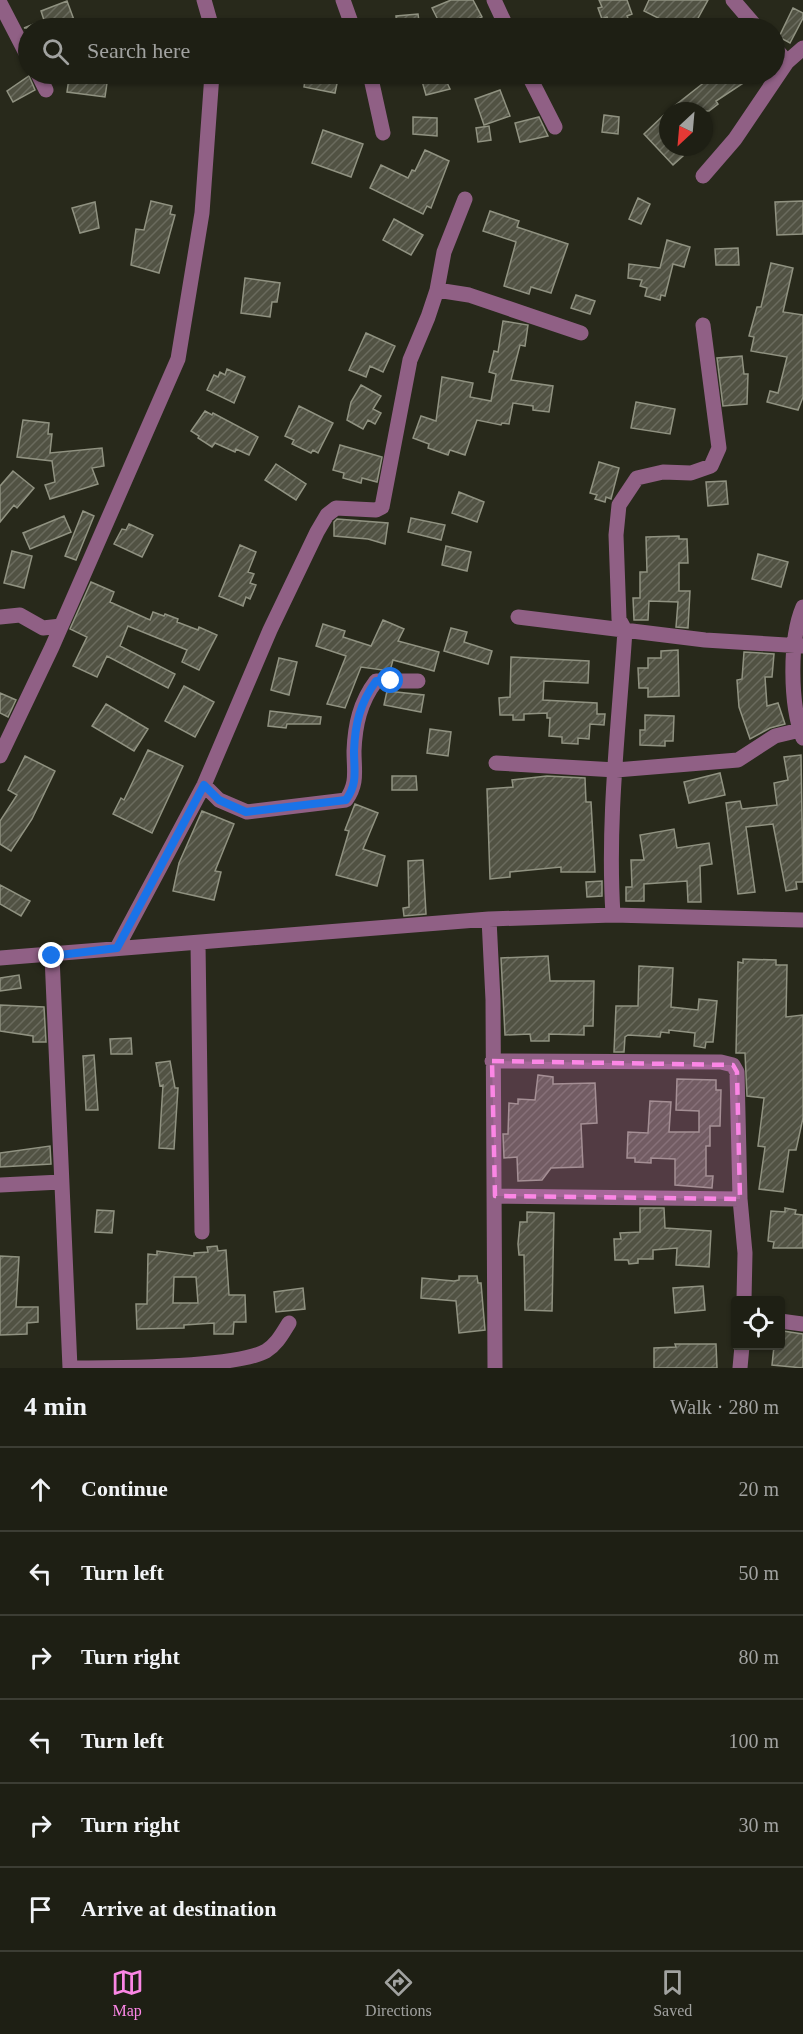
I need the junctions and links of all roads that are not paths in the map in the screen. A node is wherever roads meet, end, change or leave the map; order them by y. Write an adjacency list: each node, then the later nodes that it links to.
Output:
1 (204, 0): 6 (street)
2 (343, 0): 7 (street)
3 (494, 0): 8 (street)
4 (733, 0): 9 (street)
5 (0, 3): 10 (street)
6 (209, 18)
7 (349, 18)
8 (502, 18)
9 (748, 18)
10 (18, 38)
11 (803, 48): 13 (street)
12 (785, 59): 13 (street)
13 (788, 62): 14 (street)
14 (785, 66)
15 (43, 84): 20 (street)
16 (211, 84): 31 (street)
17 (372, 84): 22 (street)
18 (533, 84): 21 (street)
19 (773, 84): 23 (street)
20 (46, 90)
21 (555, 127)
22 (383, 133)
23 (703, 176)
24 (465, 199): 25 (street)
25 (437, 290): 27 (street); 39 (street)
26 (703, 325): 32 (street)
27 (580, 333)
28 (803, 607): 33 (street)
29 (0, 617): 31 (street)
30 (518, 617): 32 (street)
31 (61, 626): 36 (street)
32 (625, 630): 33 (street); 38 (street)
33 (797, 646): 35 (street)
34 (418, 681): 39 (street)
35 (801, 734): 38 (street)
36 (0, 756)
37 (496, 763): 38 (street)
38 (616, 770): 40 (street)
39 (204, 785): 44 (street)
40 (613, 915): 41 (street); 42 (street)
41 (489, 919): 43 (street); 47 (street)
42 (803, 920)
43 (198, 943): 44 (street); 52 (street)
44 (117, 948): 45 (street)
45 (52, 956): 46 (street); 48 (street)
46 (0, 958)
47 (492, 1061): 50 (street); 51 (street)
48 (61, 1182): 49 (street); 55 (street)
49 (0, 1185)
50 (495, 1196): 51 (street); 58 (street)
51 (740, 1199): 53 (street)
52 (202, 1232)
53 (744, 1296)
54 (785, 1322): 56 (street)
55 (289, 1323)
56 (803, 1324)
57 (742, 1350): 59 (street)
58 (495, 1368)
59 (740, 1368)

